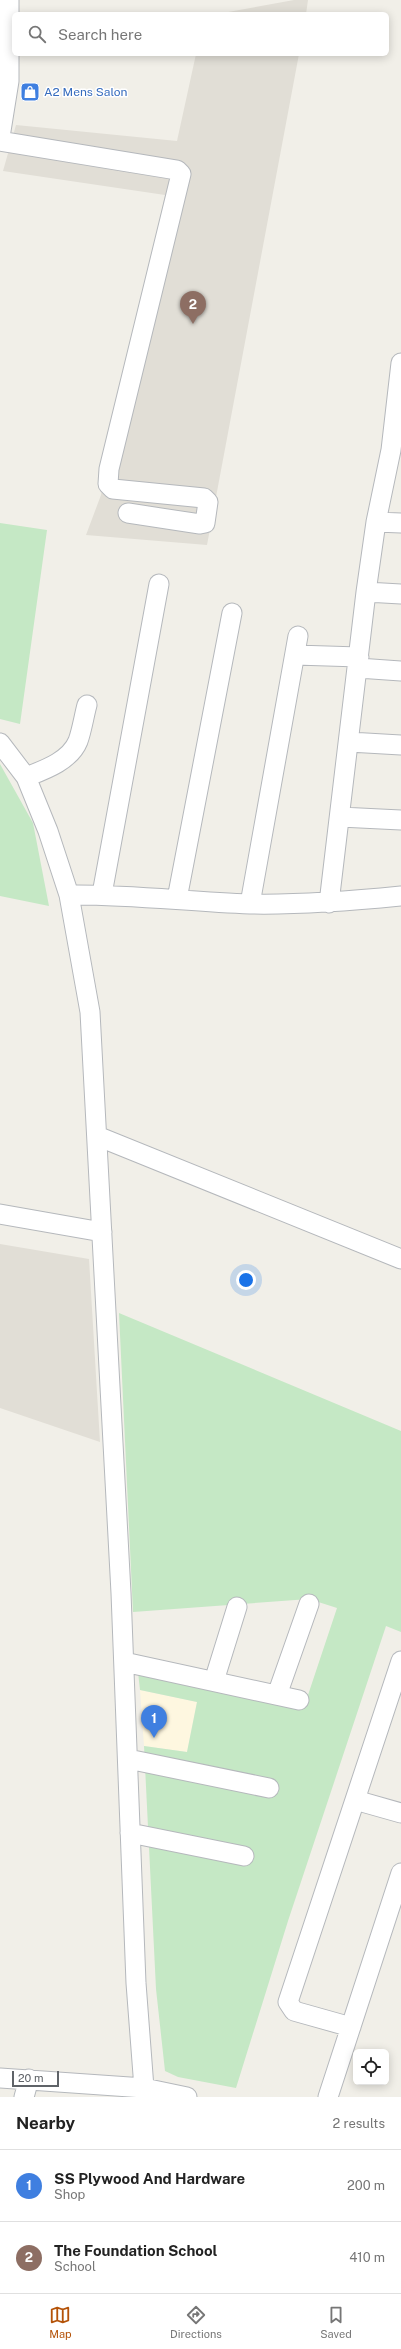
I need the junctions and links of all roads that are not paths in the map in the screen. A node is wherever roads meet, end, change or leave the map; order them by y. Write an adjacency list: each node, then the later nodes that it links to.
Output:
1 (9, 0): 2 (street)
2 (4, 64): 3 (street)
3 (0, 137)
4 (0, 141): 7 (street)
5 (401, 363): 6 (street)
6 (396, 450): 8 (street)
7 (128, 512)
8 (376, 522): 9 (street); 11 (street)
9 (401, 522)
10 (159, 584): 25 (street)
11 (366, 592): 12 (street); 16 (street)
12 (401, 594)
13 (232, 613): 28 (street)
14 (298, 636): 15 (street)
15 (295, 655): 16 (street); 30 (street)
16 (358, 663): 17 (street); 19 (street)
17 (401, 671)
18 (87, 705): 22 (street)
19 (349, 742): 21 (street); 23 (street)
20 (0, 743): 22 (street)
21 (401, 745)
22 (26, 777): 26 (street)
23 (340, 818): 24 (street); 29 (street)
24 (401, 820)
25 (102, 894): 26 (street); 28 (street)
26 (69, 895): 31 (street)
27 (401, 896): 29 (street)
28 (176, 900): 30 (street)
29 (329, 903): 30 (street)
30 (250, 904)
31 (97, 1136): 33 (street); 34 (street)
32 (0, 1214): 33 (street)
33 (102, 1232): 38 (street)
34 (401, 1259)
35 (309, 1604): 40 (street)
36 (237, 1607): 39 (street)
37 (401, 1661): 44 (street)
38 (124, 1662): 39 (street); 42 (street)
39 (214, 1681): 40 (street)
40 (277, 1695): 41 (street)
41 (299, 1700)
42 (128, 1759): 43 (street); 46 (street)
43 (269, 1788)
44 (355, 1800): 45 (street); 49 (street)
45 (401, 1813)
46 (130, 1833): 47 (street); 52 (street)
47 (244, 1856)
48 (401, 1873): 49 (street)
49 (351, 2027): 54 (street)
50 (0, 2078): 51 (street)
51 (26, 2088): 52 (street)
52 (144, 2088): 53 (street)
53 (186, 2097)
54 (328, 2097)

